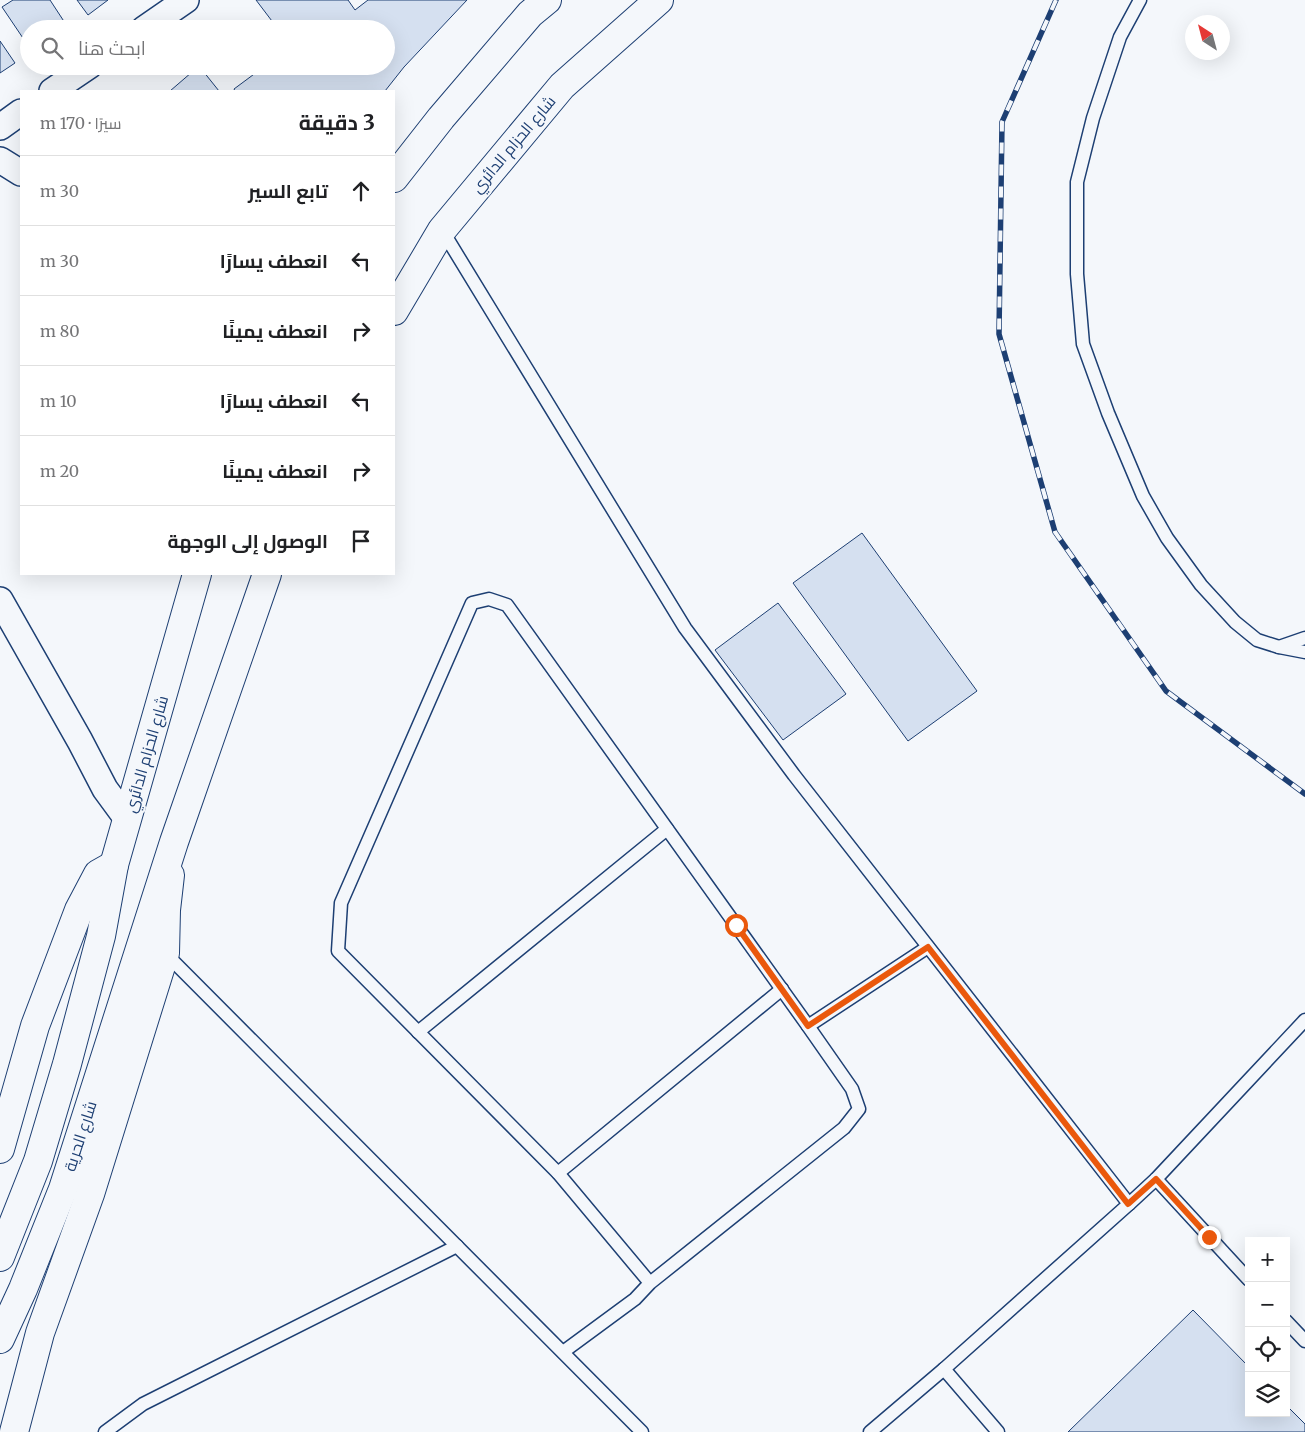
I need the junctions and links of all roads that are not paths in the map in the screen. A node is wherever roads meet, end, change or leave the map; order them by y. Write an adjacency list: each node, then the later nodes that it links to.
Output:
1 (186, 0): 5 (street)
2 (547, 0): 12 (main road)
3 (659, 0): 13 (main road, شارع الحزام الدائري)
4 (1140, 0): 19 (lane)
5 (157, 20)
6 (75, 75): 7 (street)
7 (53, 90)
8 (20, 113): 9 (street)
9 (0, 127)
10 (0, 160): 11 (street)
11 (20, 172)
12 (395, 177)
13 (442, 230): 14 (main road, شارع الحزام الدائري); 26 (lane)
14 (395, 308)
15 (197, 575): 21 (main road, شارع الحزام الدائري)
16 (267, 575): 23 (main road)
17 (0, 600): 21 (street)
18 (1305, 638): 19 (lane)
19 (1279, 647): 20 (lane)
20 (1305, 652)
21 (127, 819): 24 (main road, شارع الحزام الدائري)
22 (667, 829): 28 (lane); 31 (lane); 31 (lane)
23 (174, 842): 27 (main road); 42 (main road, شارع الحرية)
24 (114, 865): 25 (main road, شارع الحزام الدائري); 32 (main road)
25 (101, 936): 37 (main road, شارع الحرية)
26 (928, 947): 30 (lane); 35 (lane)
27 (165, 953): 36 (lane); 41 (main road)
28 (782, 989): 30 (lane); 33 (lane)
29 (1305, 1020): 34 (lane)
30 (808, 1026): 39 (lane)
31 (418, 1032): 33 (lane)
32 (0, 1149)
33 (558, 1173): 39 (lane)
34 (1156, 1179): 35 (lane); 38 (lane)
35 (1128, 1204): 45 (lane)
36 (457, 1246): 44 (lane); 48 (lane)
37 (0, 1258)
38 (1245, 1276)
39 (650, 1283): 44 (lane)
40 (1290, 1324): 43 (lane)
41 (40, 1333): 46 (main road); 47 (main road)
42 (0, 1339)
43 (1305, 1341)
44 (563, 1352): 49 (lane)
45 (944, 1369): 50 (lane); 51 (lane)
46 (0, 1423)
47 (14, 1432)
48 (105, 1432)
49 (642, 1432)
50 (870, 1432)
51 (998, 1432)

